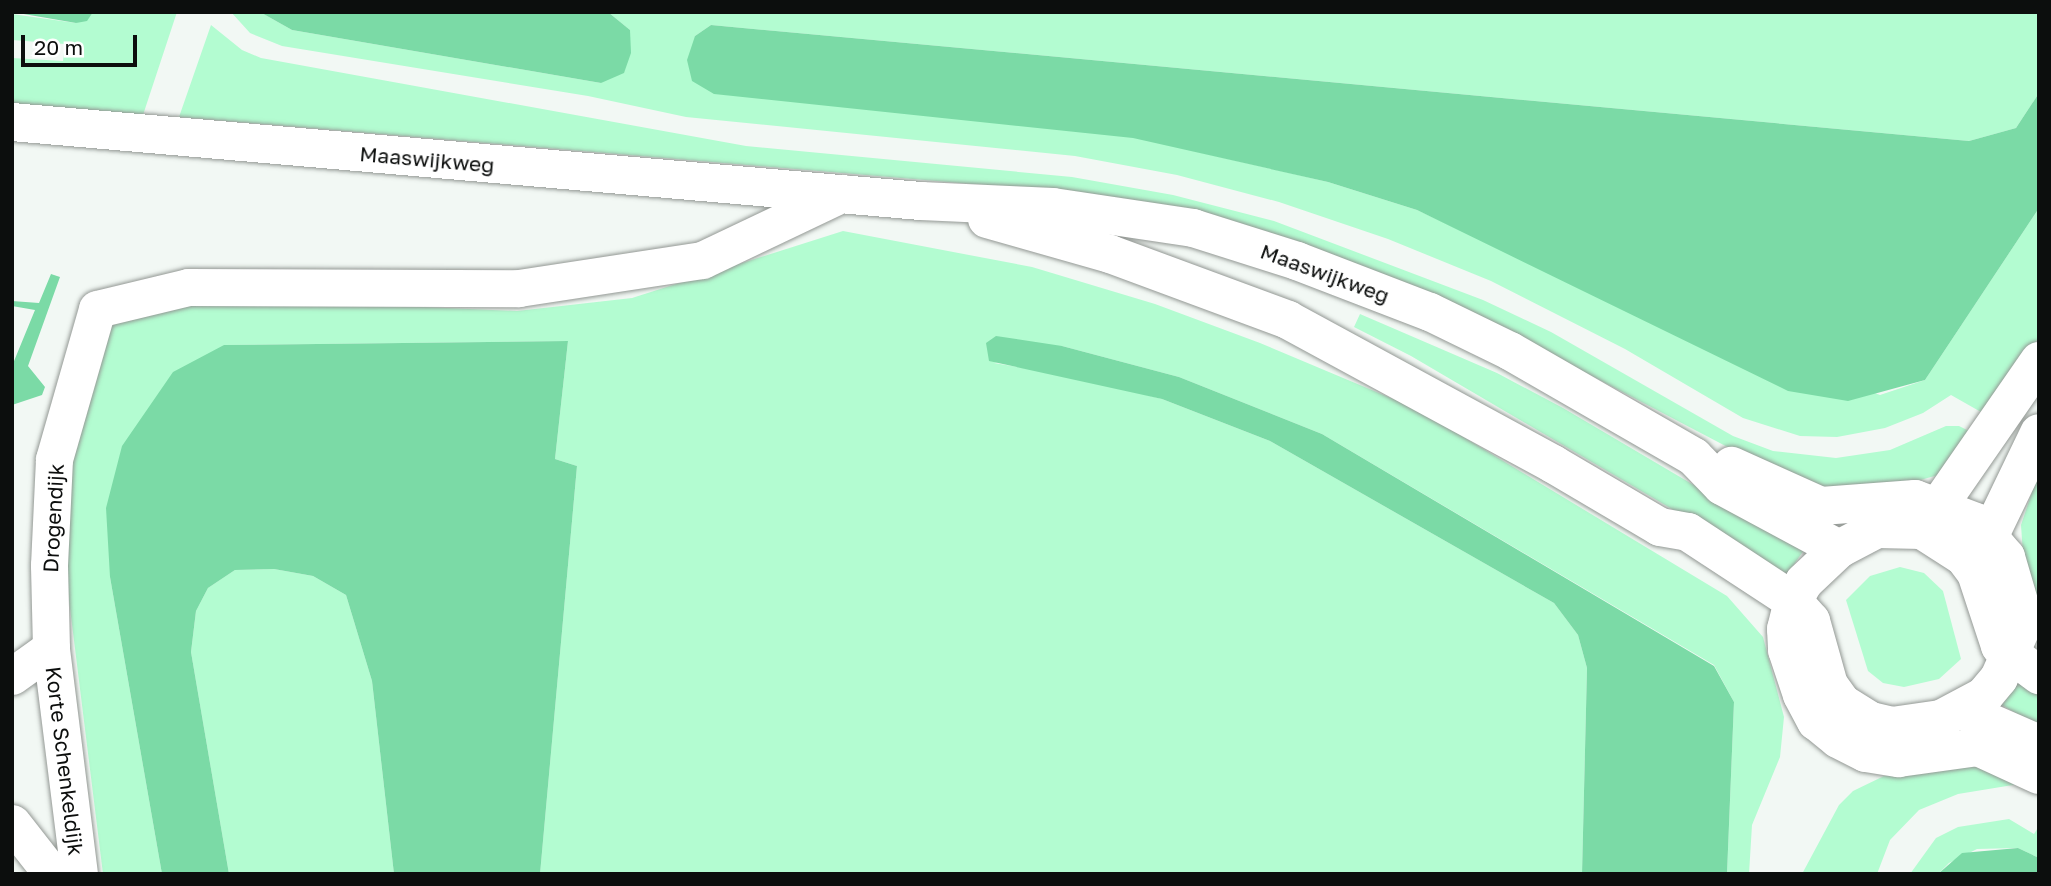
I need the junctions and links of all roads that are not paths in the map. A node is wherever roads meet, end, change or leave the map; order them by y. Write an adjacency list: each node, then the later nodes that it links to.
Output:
1 (12, 122): 2 (street, Maaswijkweg)
2 (843, 193): 3 (street, Maaswijkweg); 4 (street, Maaswijkweg)
3 (921, 201): 7 (street, Maaswijkweg); 11 (street, Maaswijkweg)
4 (97, 309): 12 (street, Drogendijk)
5 (2039, 361): 8 (street)
6 (2039, 433): 9 (street)
7 (1694, 457): 8 (street, Maaswijkweg); 10 (street, Maaswijkweg)
8 (1931, 518): 9 (street); 10 (street); 13 (street)
9 (1990, 535): 13 (street)
10 (1839, 549): 11 (street)
11 (1789, 615): 16 (street, Maaswijkweg); 18 (street)
12 (51, 648): 14 (street); 22 (street, Korte Schenkeldijk)
13 (2027, 652): 15 (street)
14 (12, 676)
15 (1961, 710): 16 (street); 17 (street)
16 (1892, 726): 18 (street)
17 (2039, 744)
18 (1866, 752): 19 (street)
19 (2039, 775)
20 (12, 822): 21 (street)
21 (52, 874)
22 (79, 874)

